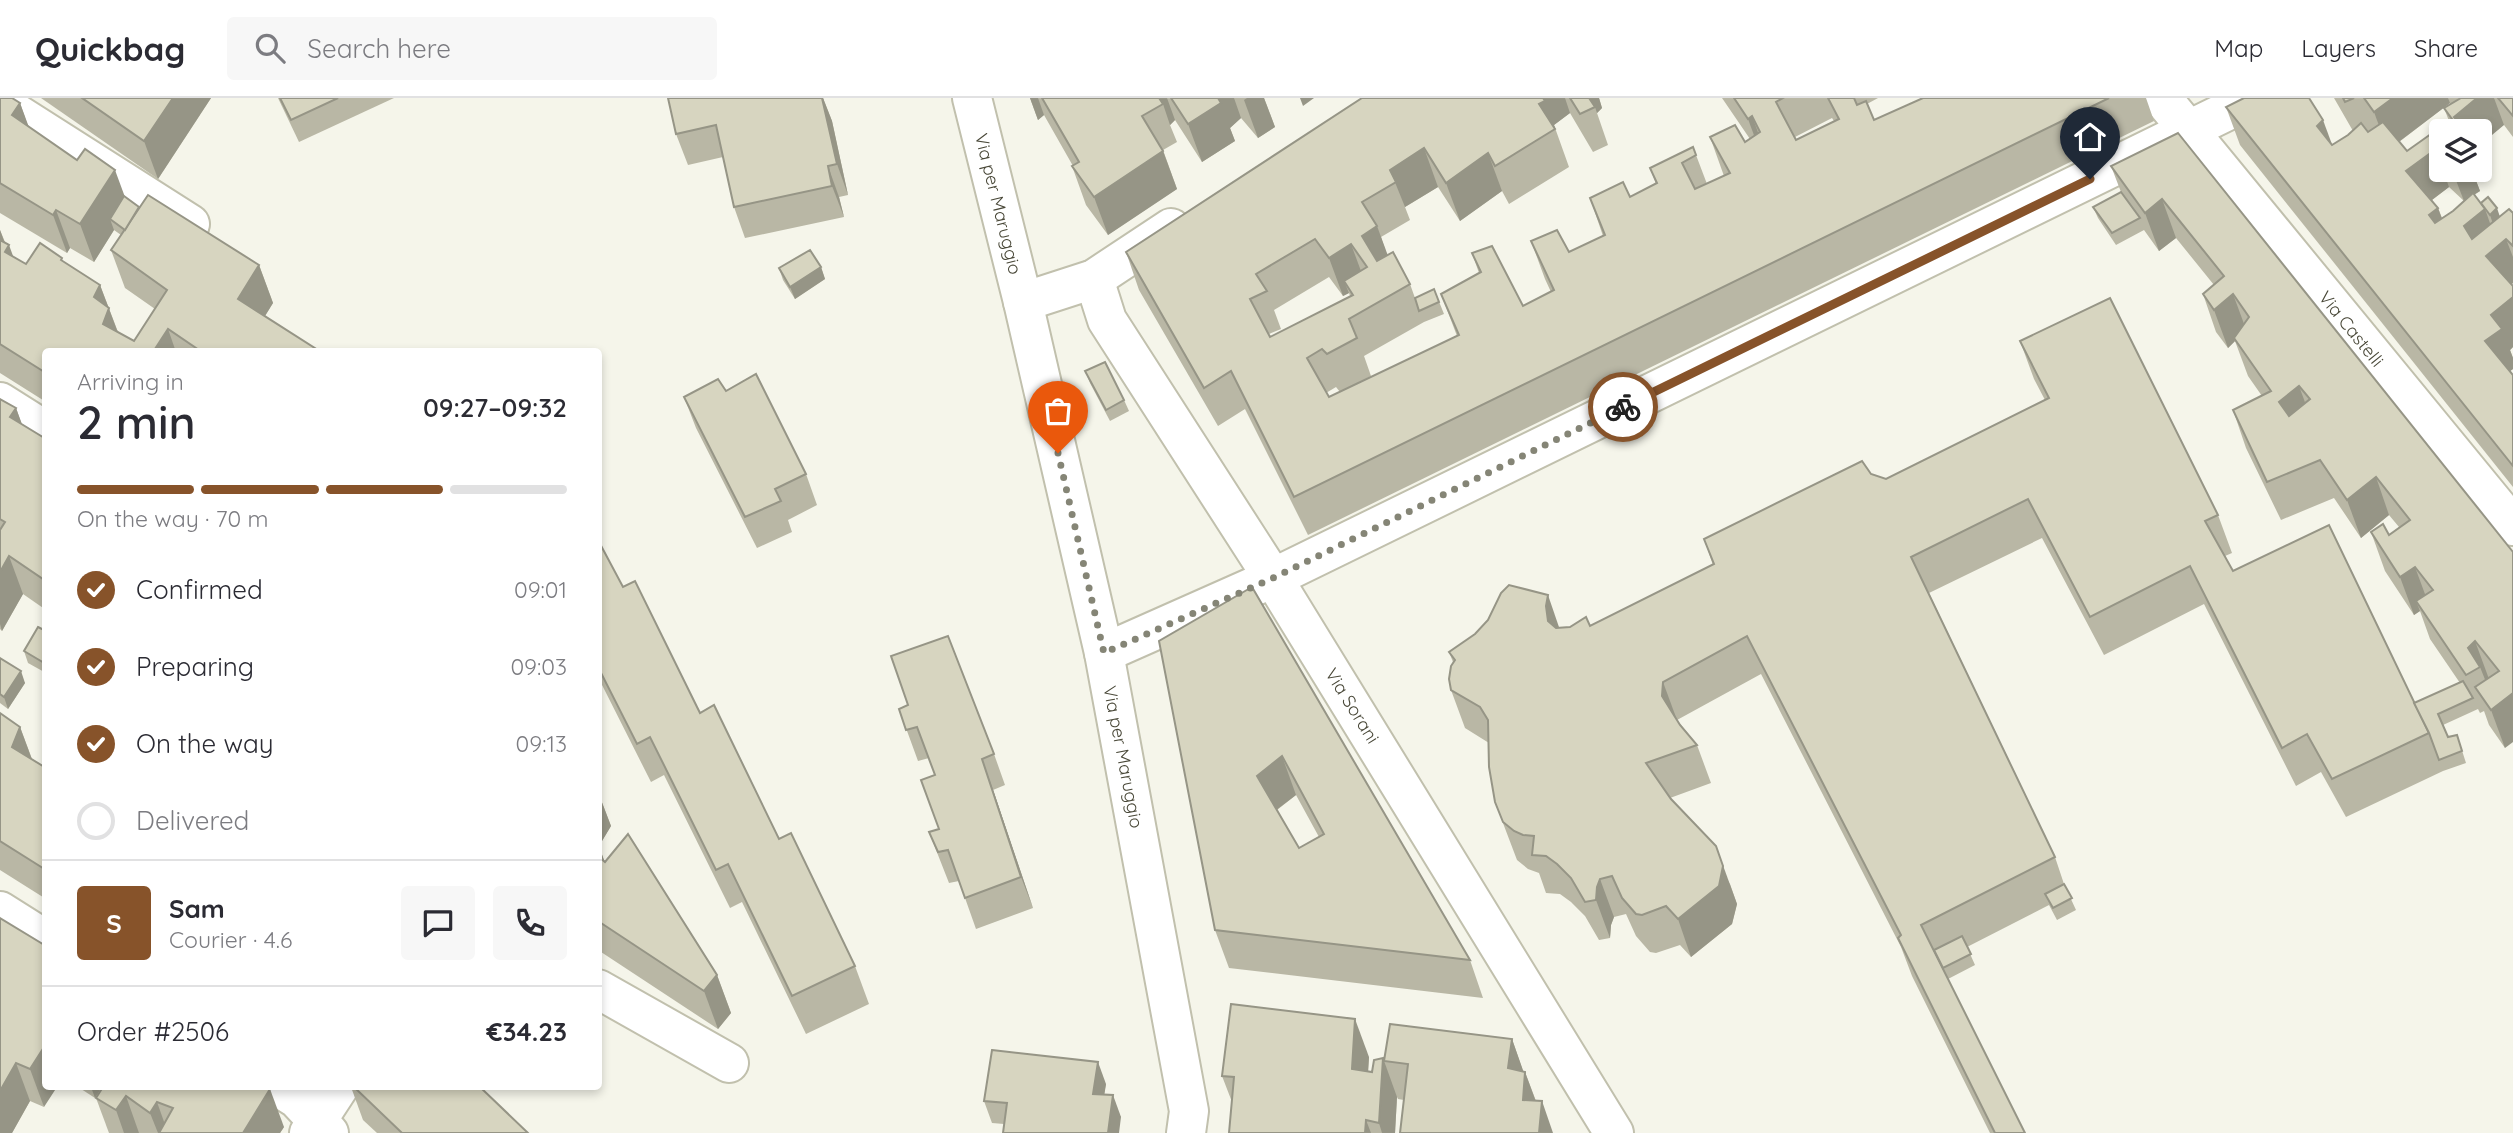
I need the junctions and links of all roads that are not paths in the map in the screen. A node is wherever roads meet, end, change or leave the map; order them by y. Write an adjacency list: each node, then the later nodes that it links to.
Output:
1 (972, 98): 9 (street, Via per Maruggio)
2 (2162, 98): 5 (street, Via Castelli)
3 (2254, 98): 5 (street)
4 (0, 103): 7 (street)
5 (2189, 131): 12 (street, Via Castelli); 13 (street)
6 (1197, 211): 8 (street)
7 (215, 240)
8 (1094, 279): 9 (street); 13 (street, Via Sorani)
9 (1023, 302): 14 (street, Via per Maruggio)
10 (0, 402): 11 (street)
11 (42, 428)
12 (2513, 526)
13 (1273, 578): 14 (street); 23 (street, Via Sorani)
14 (1104, 653): 22 (street, Via per Maruggio)
15 (0, 911): 16 (street)
16 (42, 937)
17 (602, 991): 18 (street)
18 (729, 1063)
19 (283, 1090): 21 (street)
20 (337, 1090): 21 (street)
21 (318, 1128)
22 (1186, 1133)
23 (1614, 1133)

